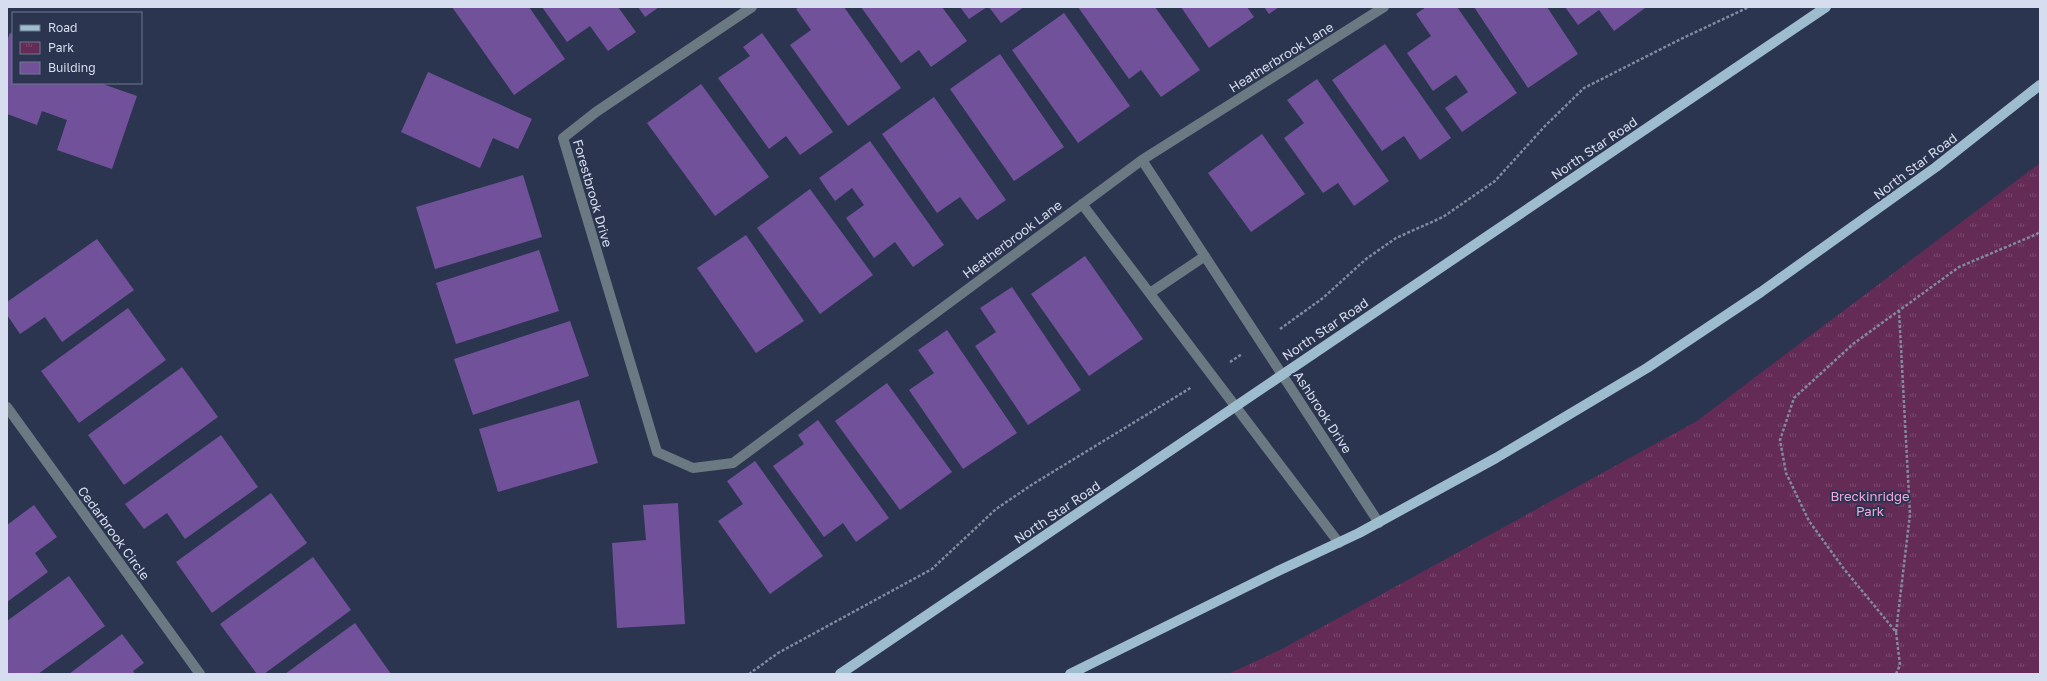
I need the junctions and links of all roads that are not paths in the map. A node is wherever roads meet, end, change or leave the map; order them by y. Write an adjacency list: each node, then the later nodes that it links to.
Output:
1 (752, 7): 12 (street, Forestbrook Drive)
2 (1384, 7): 5 (street, Heatherbrook Lane)
3 (1826, 7): 9 (main road, North Star Road)
4 (2040, 85): 13 (main road, North Star Road)
5 (1142, 160): 6 (street, Heatherbrook Lane); 7 (street, Ashbrook Drive)
6 (1082, 204): 8 (street); 12 (street, Heatherbrook Lane)
7 (1205, 256): 8 (street); 9 (street, Ashbrook Drive)
8 (1150, 293): 10 (street)
9 (1282, 374): 10 (main road, North Star Road); 13 (street, Ashbrook Drive)
10 (1235, 406): 14 (street); 16 (main road, North Star Road)
11 (7, 407): 15 (street, Cedarbrook Circle)
12 (657, 452)
13 (1379, 522): 14 (main road, North Star Road)
14 (1339, 543): 17 (main road, North Star Road)
15 (200, 674)
16 (840, 674)
17 (1070, 674)

